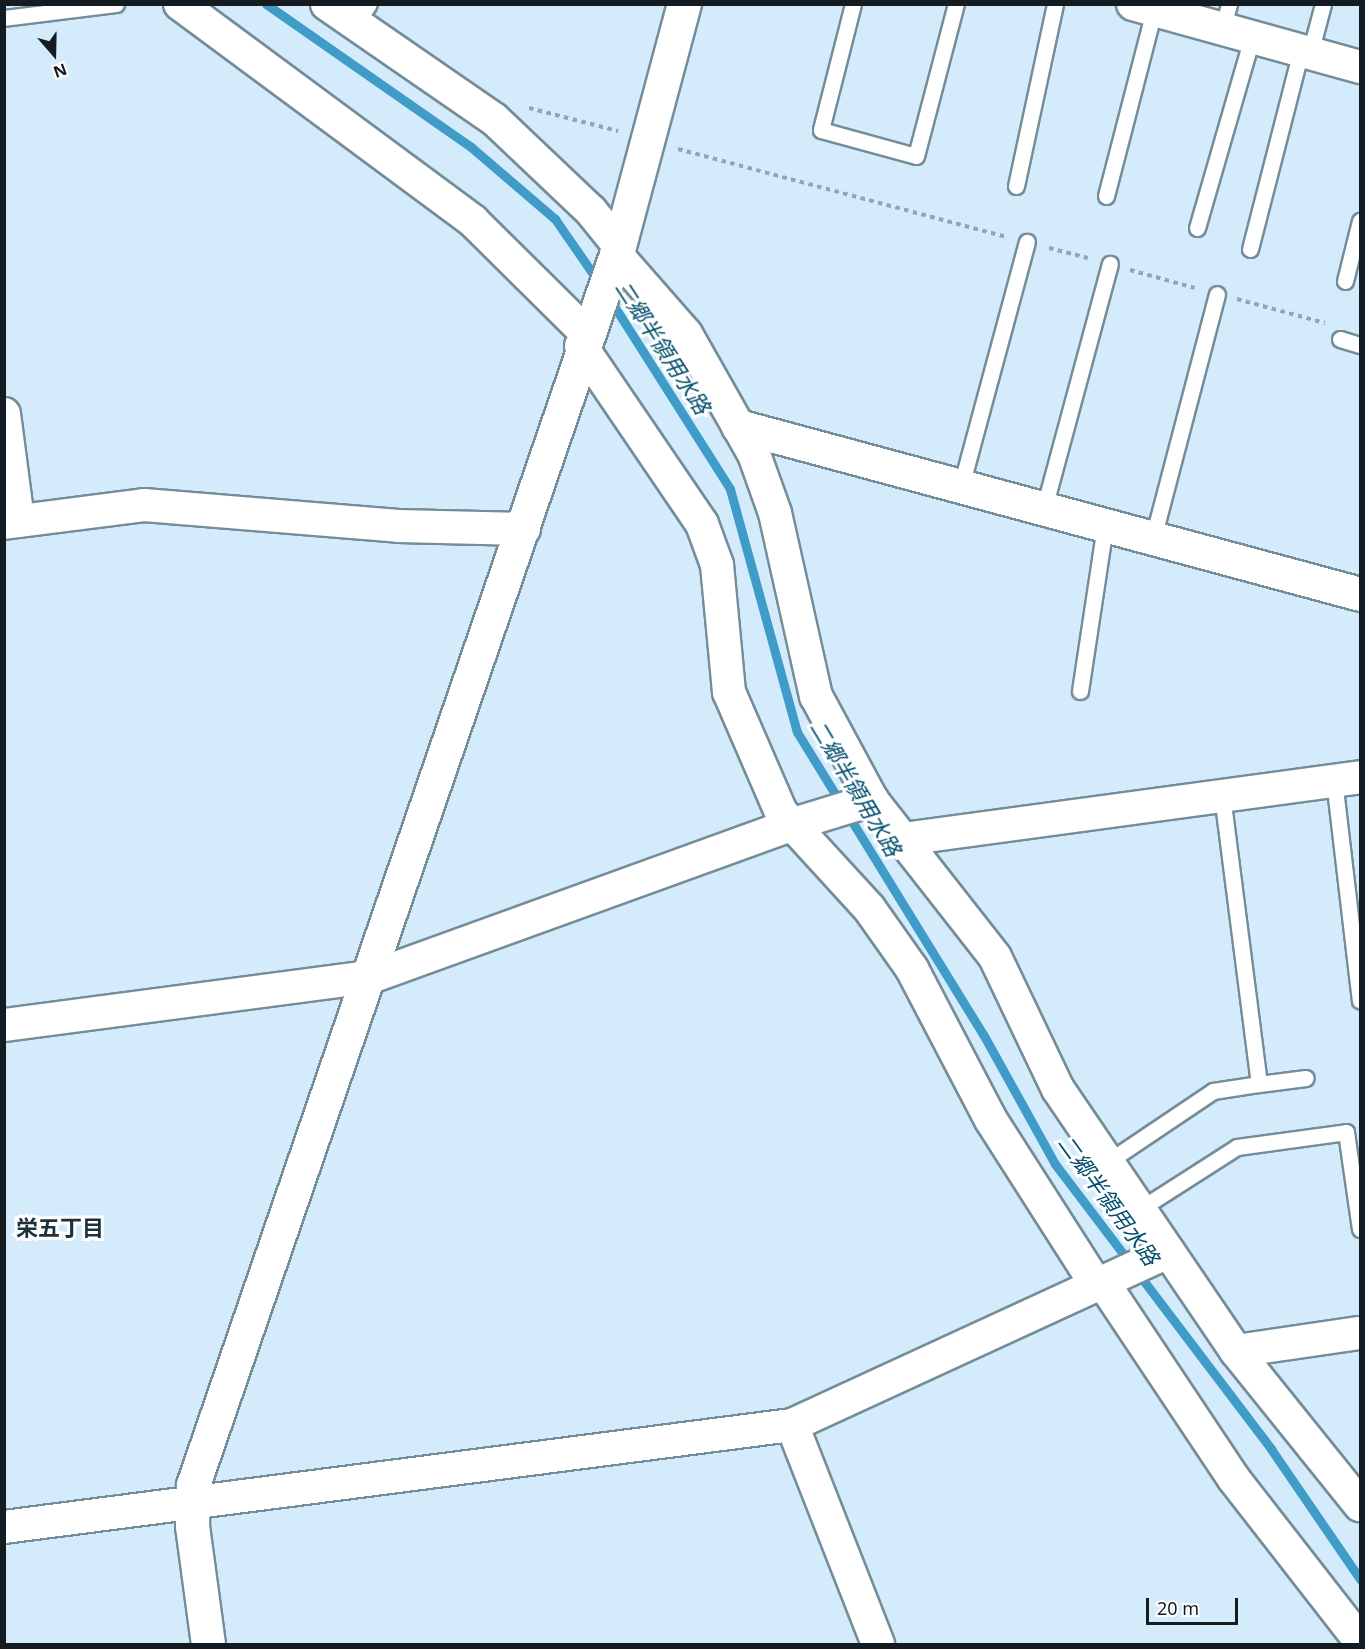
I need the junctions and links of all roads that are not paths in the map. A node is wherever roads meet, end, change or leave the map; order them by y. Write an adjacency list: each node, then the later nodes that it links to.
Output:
1 (116, 4): 12 (lane)
2 (180, 4): 26 (street)
3 (327, 4): 10 (street)
4 (684, 4): 22 (street)
5 (854, 4): 6 (lane)
6 (956, 4)
7 (1055, 4): 16 (lane)
8 (1323, 4): 14 (lane)
9 (1144, 7): 11 (street); 17 (lane)
10 (362, 14): 22 (street)
11 (1225, 17): 13 (street)
12 (4, 18)
13 (1251, 37): 14 (street); 19 (lane)
14 (1306, 52): 15 (street); 21 (lane)
15 (1360, 67)
16 (1016, 186)
17 (1106, 195)
18 (1360, 221): 24 (lane)
19 (1197, 228)
20 (1027, 242): 31 (lane)
21 (1250, 249)
22 (615, 257): 26 (street); 30 (street)
23 (1110, 264): 32 (lane)
24 (1345, 280)
25 (1217, 294): 36 (lane)
26 (586, 334): 35 (street); 42 (street)
27 (1340, 339): 28 (lane)
28 (1360, 345)
29 (4, 414): 33 (street)
30 (738, 426): 31 (street); 41 (street)
31 (961, 486): 32 (street)
32 (1044, 508): 34 (street)
33 (11, 522): 35 (street)
34 (1105, 525): 36 (street); 38 (lane)
35 (524, 530): 44 (street)
36 (1153, 538): 37 (street)
37 (1360, 594)
38 (1080, 691)
39 (1347, 778): 40 (street); 45 (lane)
40 (1222, 795): 43 (street); 48 (lane)
41 (872, 800): 42 (street); 43 (street)
42 (789, 825): 44 (street); 53 (street)
43 (904, 839): 49 (street)
44 (371, 977): 46 (street); 57 (street)
45 (1360, 1000)
46 (4, 1025)
47 (1306, 1078): 48 (lane)
48 (1259, 1084): 49 (lane)
49 (1106, 1163): 50 (street)
50 (1140, 1209): 51 (lane); 52 (street)
51 (1360, 1229)
52 (1168, 1252): 53 (street); 55 (street)
53 (1102, 1281): 56 (street); 60 (street)
54 (1360, 1333): 55 (street)
55 (1236, 1350): 58 (street)
56 (792, 1425): 57 (street); 62 (street)
57 (192, 1503): 59 (street); 61 (street)
58 (1360, 1505)
59 (4, 1527)
60 (1360, 1641)
61 (208, 1644)
62 (878, 1644)

